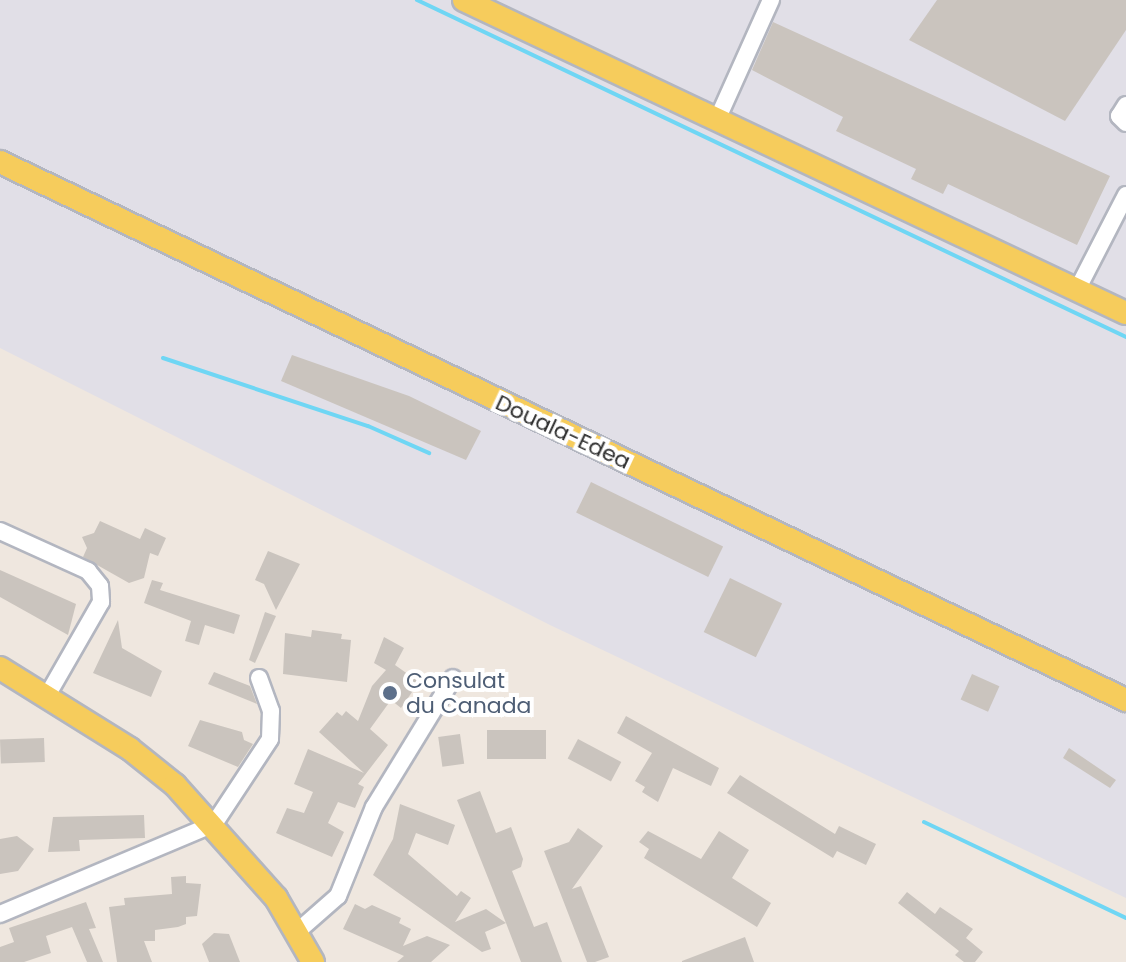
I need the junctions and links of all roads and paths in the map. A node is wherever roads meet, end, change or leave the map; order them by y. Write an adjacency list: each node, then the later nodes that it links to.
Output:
1 (464, 0): 4 (main road)
2 (771, 0): 4 (street)
3 (1126, 105): 5 (street)
4 (717, 120): 8 (main road)
5 (1126, 123)
6 (0, 162): 15 (main road, Douala-Edea)
7 (1126, 195): 8 (street)
8 (1077, 290): 9 (main road)
9 (1126, 313)
10 (0, 531): 14 (street)
11 (0, 668): 14 (main road)
12 (259, 678): 16 (street)
13 (453, 678): 18 (street)
14 (47, 696): 16 (main road)
15 (1126, 700)
16 (214, 824): 17 (street); 18 (main road)
17 (0, 914)
18 (298, 931): 19 (main road)
19 (313, 962)

